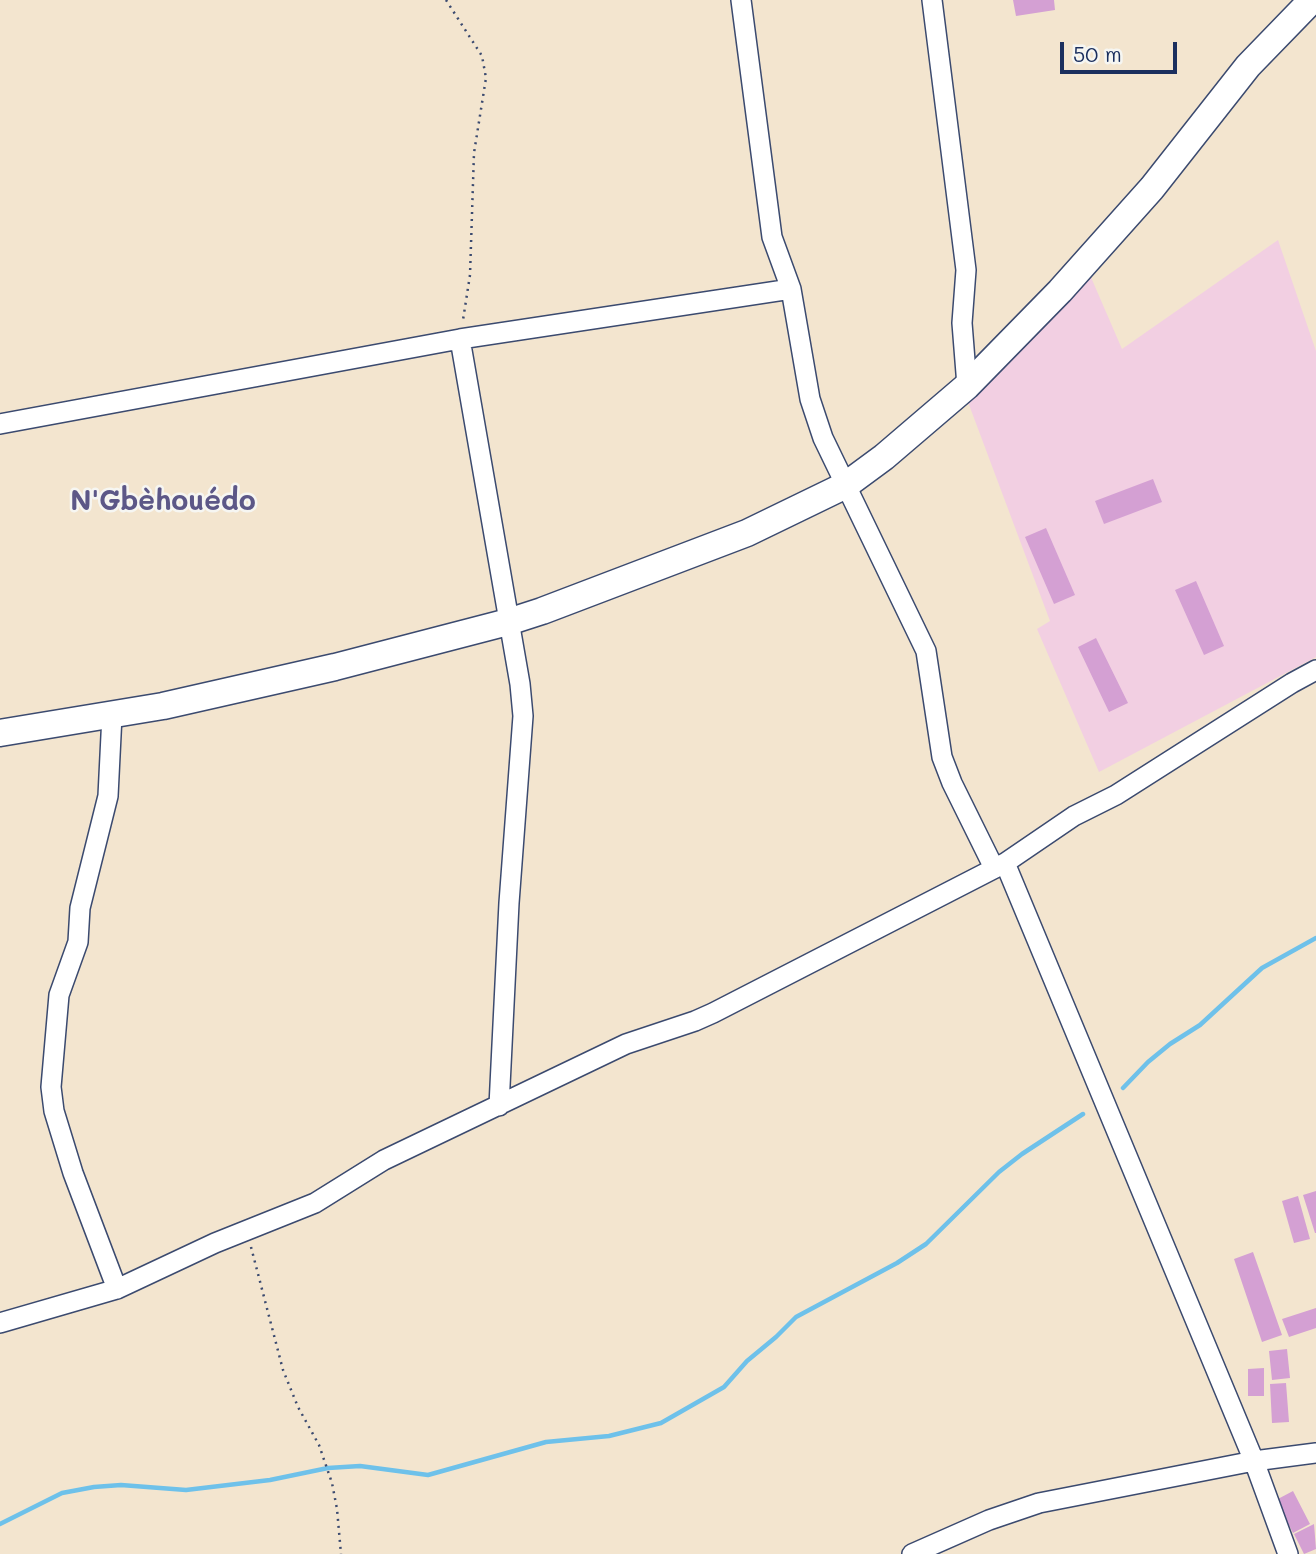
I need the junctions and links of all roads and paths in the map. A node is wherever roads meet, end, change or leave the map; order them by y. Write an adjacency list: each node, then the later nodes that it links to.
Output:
1 (446, 0): 6 (path)
2 (741, 0): 5 (street)
3 (932, 0): 7 (street)
4 (1312, 0): 7 (street)
5 (791, 289): 6 (street); 9 (street)
6 (460, 339): 8 (street); 10 (street)
7 (967, 386): 9 (street)
8 (0, 424)
9 (846, 485): 10 (street); 14 (street)
10 (508, 622): 12 (street); 15 (street)
11 (1316, 670): 14 (street)
12 (112, 715): 13 (street); 17 (street)
13 (0, 733)
14 (999, 865): 15 (street); 20 (street)
15 (499, 1106): 16 (street)
16 (247, 1231): 17 (street); 21 (path)
17 (117, 1289): 18 (street)
18 (0, 1322)
19 (1316, 1453): 20 (street)
20 (1254, 1461): 22 (street); 23 (street)
21 (341, 1554)
22 (912, 1554)
23 (1288, 1554)

